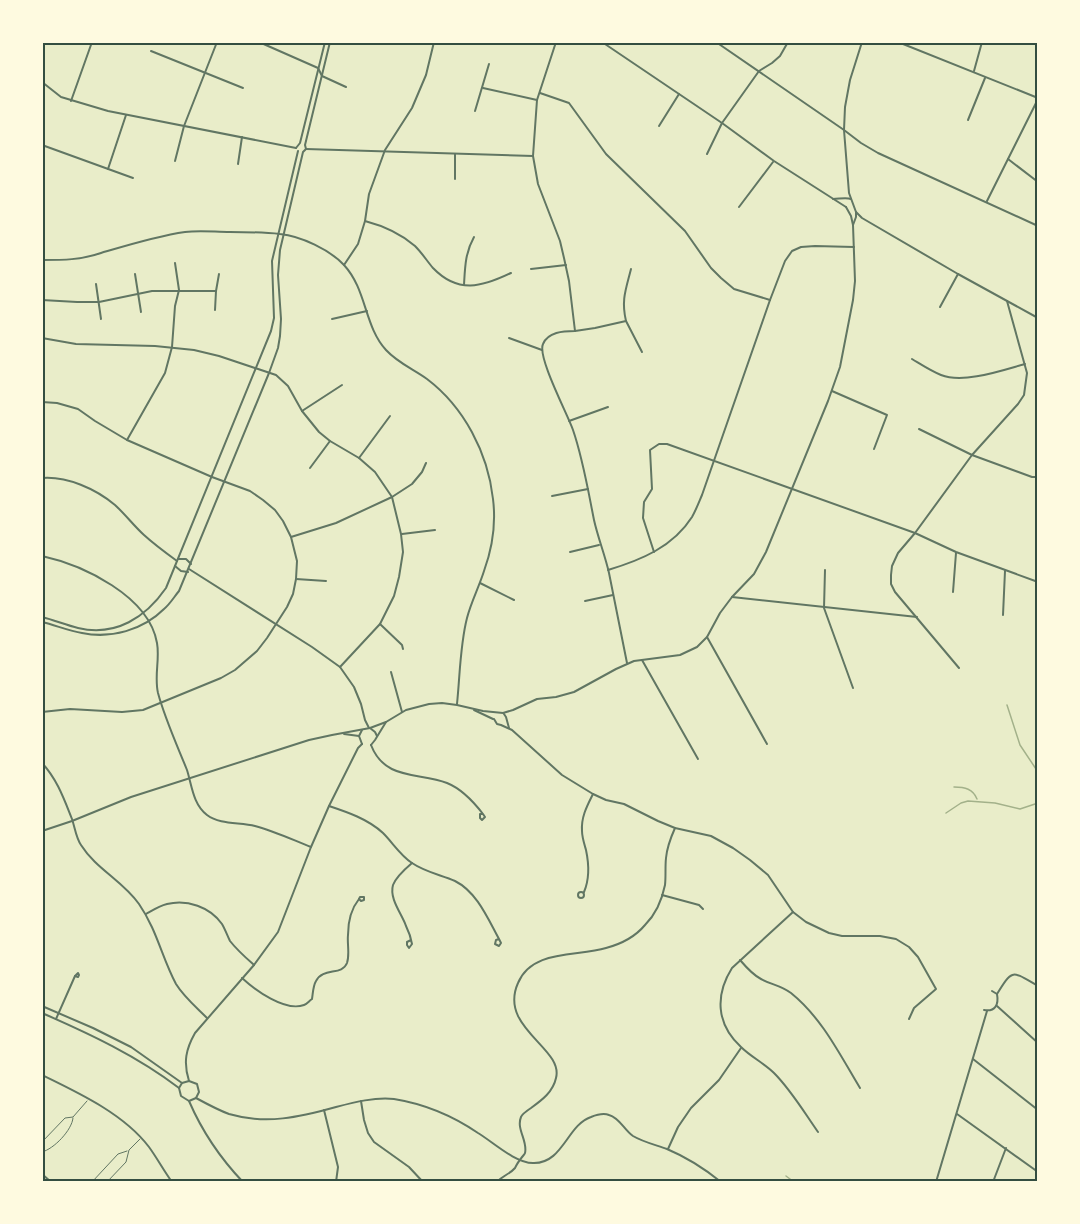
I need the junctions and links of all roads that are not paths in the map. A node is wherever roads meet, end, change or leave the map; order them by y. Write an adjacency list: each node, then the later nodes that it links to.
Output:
1 (92, 42): 30 (street)
2 (217, 42): 18 (street)
3 (259, 42): 16 (street)
4 (325, 42): 16 (street)
5 (330, 42): 20 (street)
6 (434, 42): 43 (street)
7 (556, 42): 26 (street)
8 (602, 42): 27 (street)
9 (716, 42): 17 (street)
10 (788, 42): 17 (street)
11 (862, 42): 37 (street)
12 (898, 42): 19 (street)
13 (982, 42): 19 (street)
14 (151, 51): 18 (street)
15 (489, 64): 25 (street)
16 (318, 68): 20 (street); 39 (street)
17 (759, 71): 34 (street); 37 (street)
18 (205, 72): 24 (street); 35 (street)
19 (973, 72): 21 (street)
20 (322, 76): 23 (street); 41 (street)
21 (985, 77): 28 (street); 33 (street)
22 (42, 82): 30 (street)
23 (345, 87)
24 (243, 88)
25 (483, 88): 29 (street); 31 (street)
26 (539, 93): 29 (street); 92 (street)
27 (679, 94): 34 (street); 36 (street)
28 (1038, 98): 48 (street)
29 (537, 100): 47 (street)
30 (71, 101): 32 (street)
31 (475, 111)
32 (126, 116): 35 (street); 52 (street)
33 (968, 120)
34 (722, 123): 46 (street); 50 (street)
35 (184, 126): 38 (street); 49 (street)
36 (658, 126)
37 (844, 130): 58 (street); 59 (street)
38 (242, 137): 42 (street); 51 (street)
39 (300, 143): 41 (street); 42 (street)
40 (42, 145): 52 (street)
41 (306, 147): 43 (street); 44 (street)
42 (297, 150): 44 (street); 61 (street)
43 (385, 150): 45 (street); 69 (street)
44 (303, 152): 62 (street)
45 (455, 153): 47 (street); 54 (street)
46 (707, 154)
47 (533, 156): 79 (street)
48 (1008, 159): 55 (street); 59 (street)
49 (176, 161)
50 (774, 161): 56 (street); 63 (street)
51 (238, 164)
52 (108, 169): 53 (street)
53 (133, 178)
54 (455, 179)
55 (1038, 182)
56 (833, 199): 57 (street); 64 (street)
57 (843, 199): 58 (street); 64 (street)
58 (851, 199): 60 (street)
59 (987, 202): 71 (street)
60 (852, 203): 64 (street); 65 (street)
61 (285, 205): 62 (street); 72 (street)
62 (290, 207): 73 (street)
63 (739, 207)
64 (845, 207): 66 (street)
65 (856, 212): 67 (street); 68 (street)
66 (851, 216): 67 (street); 70 (street)
67 (856, 217): 68 (street); 70 (street)
68 (862, 218): 85 (street)
69 (365, 221): 78 (street); 87 (street)
70 (853, 225): 75 (street)
71 (1038, 226)
72 (278, 234): 73 (street); 76 (street); 111 (street)
73 (283, 234): 78 (street); 112 (street)
74 (474, 237): 87 (street)
75 (854, 247): 92 (street); 114 (street)
76 (42, 260)
77 (175, 263): 88 (street)
78 (344, 265): 97 (street)
79 (566, 265): 80 (street); 103 (street)
80 (531, 269)
81 (631, 269): 102 (street)
82 (511, 273): 87 (street)
83 (135, 274): 90 (street)
84 (219, 274): 89 (street)
85 (958, 274): 93 (street); 95 (street)
86 (96, 284): 94 (street)
87 (464, 285)
88 (179, 290): 89 (street); 90 (street); 106 (street)
89 (216, 291): 96 (street)
90 (138, 293): 94 (street); 98 (street)
91 (42, 300): 94 (street)
92 (770, 300): 126 (street)
93 (1006, 301): 99 (street); 110 (street)
94 (99, 302): 100 (street)
95 (940, 307)
96 (215, 310)
97 (367, 311): 101 (street); 156 (street)
98 (141, 312)
99 (1038, 318)
100 (101, 319)
101 (332, 320)
102 (626, 321): 103 (street); 108 (street)
103 (574, 331): 107 (street)
104 (42, 338): 106 (street)
105 (509, 338): 107 (street)
106 (172, 347): 111 (street); 121 (street)
107 (542, 350): 119 (street)
108 (642, 352)
109 (912, 360): 110 (street)
110 (1025, 364): 124 (street)
111 (256, 368): 112 (street); 129 (street)
112 (269, 373): 117 (street); 132 (street)
113 (342, 385): 117 (street)
114 (832, 391): 123 (street); 133 (street)
115 (42, 402): 121 (street)
116 (608, 407): 119 (street)
117 (302, 411): 122 (street)
118 (390, 416): 125 (street)
119 (569, 421): 134 (street)
120 (918, 429): 124 (street)
121 (127, 440): 129 (street)
122 (330, 441): 125 (street); 128 (street)
123 (874, 449)
124 (972, 455): 130 (street); 138 (street)
125 (359, 458): 136 (street)
126 (714, 460): 133 (street); 143 (street); 143 (street)
127 (426, 464): 136 (street)
128 (310, 468)
129 (212, 477): 132 (street); 146 (street)
130 (1038, 477)
131 (42, 478): 146 (street)
132 (225, 481): 140 (street); 147 (street)
133 (793, 488): 138 (street); 159 (street)
134 (589, 489): 135 (street); 141 (street)
135 (552, 496)
136 (392, 497): 139 (street); 140 (street)
137 (435, 530): 139 (street)
138 (915, 533): 144 (street); 166 (street)
139 (401, 534): 170 (street)
140 (291, 537): 153 (street)
141 (600, 544): 142 (street); 150 (street)
142 (570, 552)
143 (654, 552): 150 (street)
144 (956, 552): 152 (street); 157 (street)
145 (42, 556): 163 (street)
146 (178, 560): 147 (street); 148 (street)
147 (191, 564): 149 (street)
148 (175, 566): 149 (street); 163 (street)
149 (188, 570): 167 (street); 169 (street)
150 (608, 570): 158 (street)
151 (825, 570): 162 (street)
152 (1005, 570): 155 (street); 164 (street)
153 (297, 579): 154 (street); 169 (street)
154 (326, 581)
155 (1038, 582)
156 (480, 583): 160 (street); 180 (street)
157 (953, 592)
158 (613, 595): 161 (street); 174 (street)
159 (732, 597): 162 (street); 171 (street)
160 (514, 600)
161 (585, 601)
162 (824, 608): 166 (street); 178 (street)
163 (143, 614): 165 (street); 167 (street)
164 (1004, 615)
165 (42, 617)
166 (917, 617): 176 (street)
167 (149, 621): 168 (street); 179 (street)
168 (42, 622)
169 (276, 624): 175 (street); 179 (street)
170 (380, 624): 172 (street); 175 (street)
171 (707, 637): 173 (street); 198 (street)
172 (403, 649)
173 (642, 660): 174 (street); 200 (street)
174 (627, 663): 182 (street)
175 (340, 667): 189 (street)
176 (959, 668)
177 (391, 672): 184 (street)
178 (853, 688)
179 (162, 703): 183 (street); 202 (street)
180 (457, 705): 181 (street); 184 (street)
181 (469, 707): 185 (street); 188 (street)
182 (513, 710): 186 (street); 187 (street)
183 (42, 712)
184 (402, 712): 190 (street)
185 (498, 713): 186 (street); 188 (street)
186 (503, 713): 187 (street)
187 (506, 717): 191 (street); 193 (street)
188 (494, 719): 191 (street)
189 (365, 720): 192 (street); 194 (street)
190 (386, 722): 192 (street); 197 (street)
191 (501, 724): 193 (street)
192 (369, 728): 194 (street); 197 (street)
193 (508, 728): 203 (street)
194 (363, 729): 195 (street); 196 (street)
195 (341, 734): 196 (street); 202 (street)
196 (359, 736): 199 (street)
197 (376, 736): 199 (street)
198 (767, 744)
199 (366, 745): 204 (street); 205 (street)
200 (698, 759)
201 (42, 763): 206 (street)
202 (190, 779): 206 (street); 209 (street)
203 (593, 794): 207 (street); 211 (street)
204 (329, 806): 209 (street); 210 (street)
205 (483, 814)
206 (72, 820): 208 (street); 216 (street)
207 (675, 828): 212 (street); 215 (street)
208 (42, 831)
209 (311, 847): 220 (street)
210 (412, 863): 217 (street); 218 (street)
211 (584, 892)
212 (662, 895): 214 (street); 256 (street)
213 (358, 899): 222 (street)
214 (703, 909)
215 (793, 912): 219 (street); 232 (street)
216 (146, 915): 220 (street); 230 (street)
217 (499, 939)
218 (411, 940)
219 (740, 960): 234 (street); 240 (street)
220 (254, 964): 222 (street)
221 (75, 976): 229 (street)
222 (242, 978): 230 (street)
223 (1038, 986): 225 (street)
224 (992, 991): 225 (street)
225 (997, 994): 227 (street)
226 (42, 1006): 229 (street)
227 (997, 1006): 233 (street); 235 (street)
228 (42, 1013): 231 (street)
229 (59, 1013): 231 (street); 238 (street)
230 (207, 1018): 237 (street)
231 (57, 1019): 239 (street)
232 (909, 1019)
233 (1038, 1042)
234 (741, 1048): 249 (street); 254 (street)
235 (973, 1059): 246 (street); 247 (street)
236 (42, 1075): 242 (street)
237 (189, 1081): 238 (street); 241 (street)
238 (183, 1083): 239 (street)
239 (179, 1088): 243 (street)
240 (860, 1088)
241 (196, 1098): 243 (street); 245 (street)
242 (88, 1100): 248 (lane); 250 (street)
243 (189, 1101): 263 (street)
244 (361, 1101): 245 (street); 256 (street); 265 (street)
245 (324, 1110): 264 (street)
246 (1038, 1110)
247 (956, 1114): 252 (street); 268 (street)
248 (74, 1117): 251 (lane); 255 (lane)
249 (818, 1132)
250 (141, 1138): 253 (lane); 262 (street)
251 (42, 1142)
252 (1006, 1148): 257 (street); 269 (street)
253 (129, 1150): 260 (lane); 261 (lane)
254 (667, 1150): 256 (street); 267 (street)
255 (42, 1152)
256 (520, 1160): 266 (street)
257 (1038, 1172)
258 (42, 1174): 259 (street)
259 (51, 1182)
260 (92, 1182)
261 (107, 1182)
262 (172, 1182)
263 (243, 1182)
264 (336, 1182)
265 (423, 1182)
266 (497, 1182)
267 (721, 1182)
268 (936, 1182)
269 (993, 1182)

